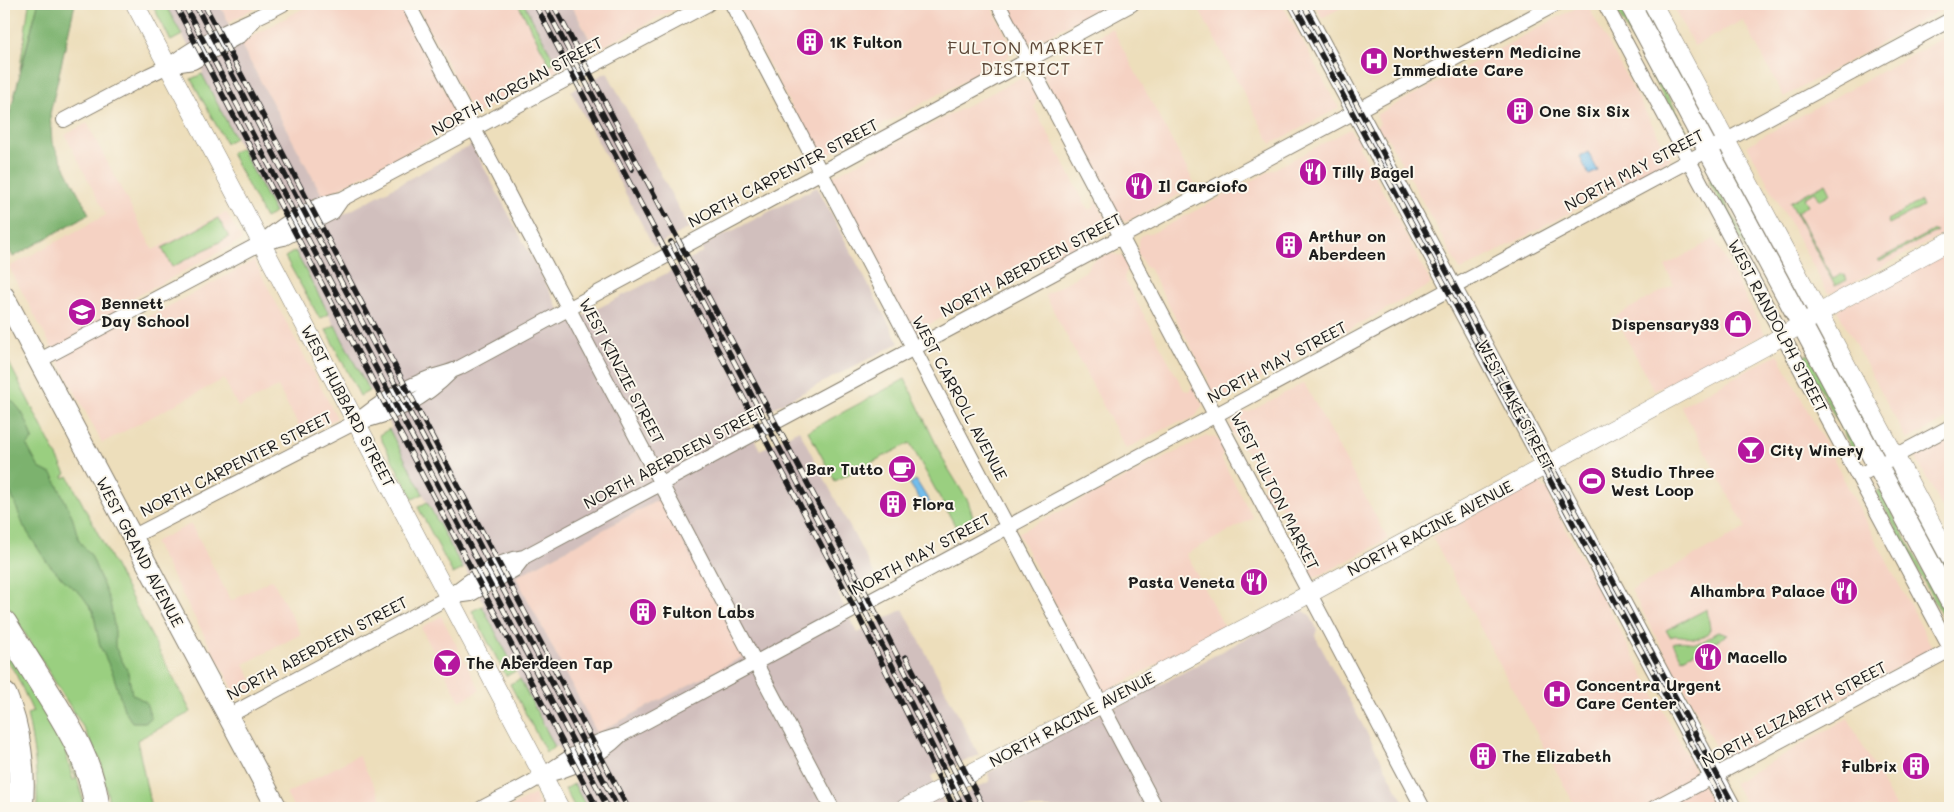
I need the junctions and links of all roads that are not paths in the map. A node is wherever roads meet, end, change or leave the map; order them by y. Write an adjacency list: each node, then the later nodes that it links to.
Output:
1 (135, 4): 15 (street, WEST HUBBARD STREET)
2 (283, 4): 15 (street)
3 (408, 4): 18 (street, WEST KINZIE STREET)
4 (708, 4): 18 (street, NORTH MORGAN STREET)
5 (732, 4): 22 (street, WEST CARROLL AVENUE)
6 (998, 4): 14 (street, WEST FULTON MARKET)
7 (1132, 4): 14 (street, NORTH CARPENTER STREET)
8 (1299, 4): 16 (main road, WEST LAKE STREET)
9 (1556, 4): 16 (street, NORTH ABERDEEN STREET)
10 (1605, 4): 21 (street, WEST RANDOLPH STREET)
11 (1630, 4): 20 (main road, WEST RANDOLPH STREET)
12 (1653, 4): 19 (street)
13 (1950, 20): 19 (street, NORTH MAY STREET)
14 (1028, 60): 22 (street, NORTH CARPENTER STREET); 23 (street, WEST FULTON MARKET)
15 (168, 66): 17 (street); 25 (street, WEST HUBBARD STREET)
16 (1356, 110): 23 (street, NORTH ABERDEEN STREET); 26 (main road, WEST LAKE STREET)
17 (64, 120)
18 (474, 129): 25 (street, NORTH MORGAN STREET); 28 (street, WEST KINZIE STREET)
19 (1727, 140): 20 (street, NORTH MAY STREET); 29 (street)
20 (1709, 150): 21 (street, NORTH MAY STREET); 30 (main road, WEST RANDOLPH STREET)
21 (1689, 160): 26 (street, NORTH MAY STREET); 31 (street, WEST RANDOLPH STREET)
22 (821, 172): 28 (street, NORTH CARPENTER STREET); 32 (street, WEST CARROLL AVENUE)
23 (1121, 237): 32 (street, NORTH ABERDEEN STREET); 34 (street, WEST FULTON MARKET)
24 (1950, 241): 29 (street, NORTH RACINE AVENUE)
25 (261, 243): 33 (street, NORTH MORGAN STREET); 35 (street, WEST HUBBARD STREET)
26 (1452, 288): 34 (street, NORTH MAY STREET); 38 (main road, WEST LAKE STREET)
27 (4, 296): 33 (main road, WEST GRAND AVENUE)
28 (569, 308): 35 (street, NORTH CARPENTER STREET); 41 (street, WEST KINZIE STREET)
29 (1820, 312): 30 (street, NORTH RACINE AVENUE); 37 (street)
30 (1802, 324): 31 (street, NORTH RACINE AVENUE); 39 (main road, WEST RANDOLPH STREET)
31 (1783, 336): 38 (street, NORTH RACINE AVENUE); 40 (street, WEST RANDOLPH STREET)
32 (914, 348): 41 (street, NORTH ABERDEEN STREET); 42 (street, WEST CARROLL AVENUE)
33 (38, 361): 43 (main road, WEST GRAND AVENUE)
34 (1216, 415): 42 (street, NORTH MAY STREET); 45 (street, WEST FULTON MARKET)
35 (356, 422): 43 (street, NORTH CARPENTER STREET); 46 (street, WEST HUBBARD STREET)
36 (1950, 427): 37 (street)
37 (1896, 456): 39 (street); 44 (street)
38 (1548, 465): 45 (street, NORTH RACINE AVENUE); 55 (main road, WEST LAKE STREET)
39 (1878, 466): 40 (street); 47 (main road, WEST RANDOLPH STREET)
40 (1858, 476): 49 (street, WEST RANDOLPH STREET)
41 (661, 484): 46 (street, NORTH ABERDEEN STREET); 50 (street, WEST KINZIE STREET)
42 (1008, 527): 50 (street, NORTH MAY STREET); 52 (street, WEST CARROLL AVENUE)
43 (132, 537): 53 (main road, WEST GRAND AVENUE)
44 (1950, 558)
45 (1309, 594): 52 (street, NORTH RACINE AVENUE); 64 (street, WEST FULTON MARKET)
46 (450, 597): 53 (street, NORTH ABERDEEN STREET); 54 (street, WEST HUBBARD STREET)
47 (1950, 601)
48 (4, 623): 57 (highway)
49 (1950, 649): 55 (street, NORTH ELIZABETH STREET)
50 (756, 663): 54 (street, NORTH MAY STREET); 61 (street, WEST KINZIE STREET)
51 (4, 694): 56 (highway)
52 (1101, 704): 62 (street, NORTH RACINE AVENUE); 63 (street, WEST CARROLL AVENUE)
53 (228, 716): 58 (main road, WEST GRAND AVENUE)
54 (543, 776): 59 (street, NORTH MAY STREET); 60 (street, WEST HUBBARD STREET)
55 (1714, 776): 65 (street, NORTH ELIZABETH STREET); 66 (main road, WEST LAKE STREET)
56 (20, 808)
57 (97, 808)
58 (277, 808)
59 (482, 808)
60 (560, 808)
61 (832, 808)
62 (905, 808)
63 (1156, 808)
64 (1423, 808)
65 (1654, 808)
66 (1731, 808)

